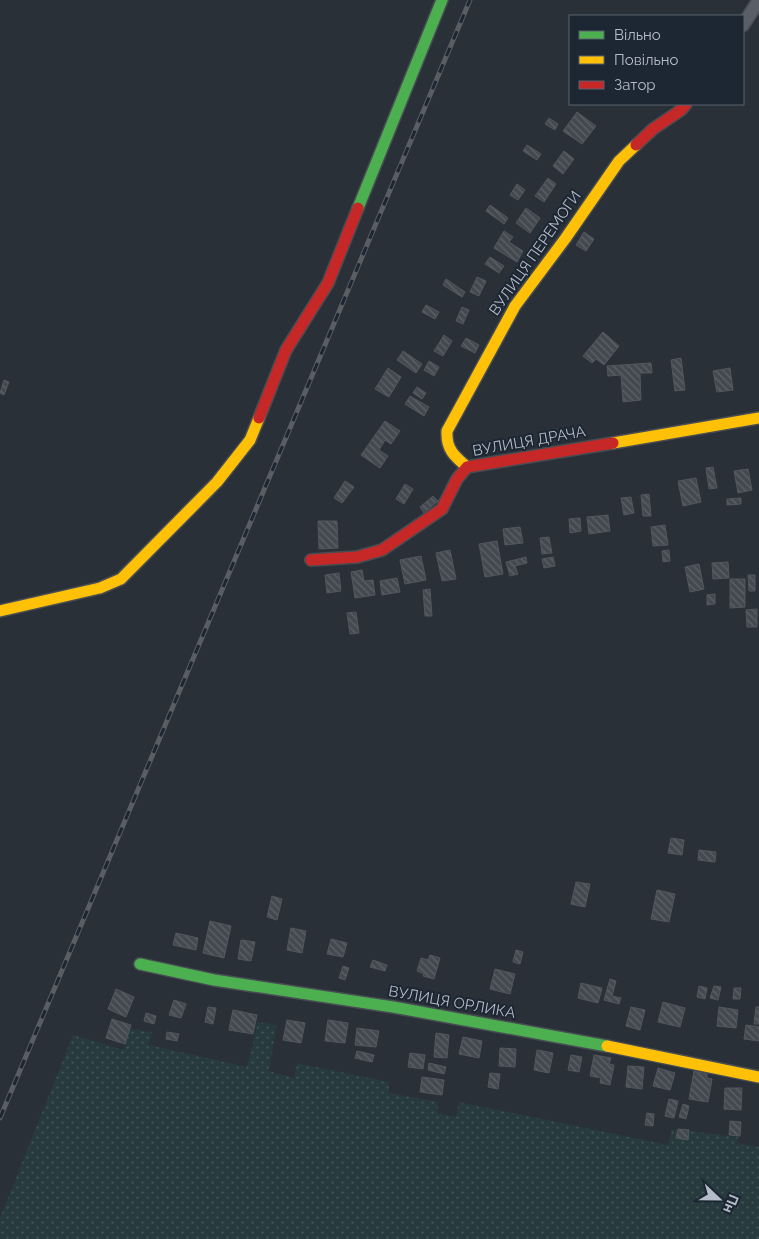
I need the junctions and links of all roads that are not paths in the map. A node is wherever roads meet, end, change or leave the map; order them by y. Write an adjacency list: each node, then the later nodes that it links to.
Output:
1 (442, 0): 8 (street)
2 (759, 0): 3 (street)
3 (744, 22)
4 (685, 105): 6 (street, ВУЛИЦЯ ПЕРЕМОГИ)
5 (759, 418): 6 (street, ВУЛИЦЯ ДРАЧА)
6 (467, 467): 7 (street, ВУЛИЦЯ ДРАЧА)
7 (310, 560)
8 (0, 611)
9 (140, 964): 10 (street, ВУЛИЦЯ ОРЛИКА)
10 (759, 1077)

